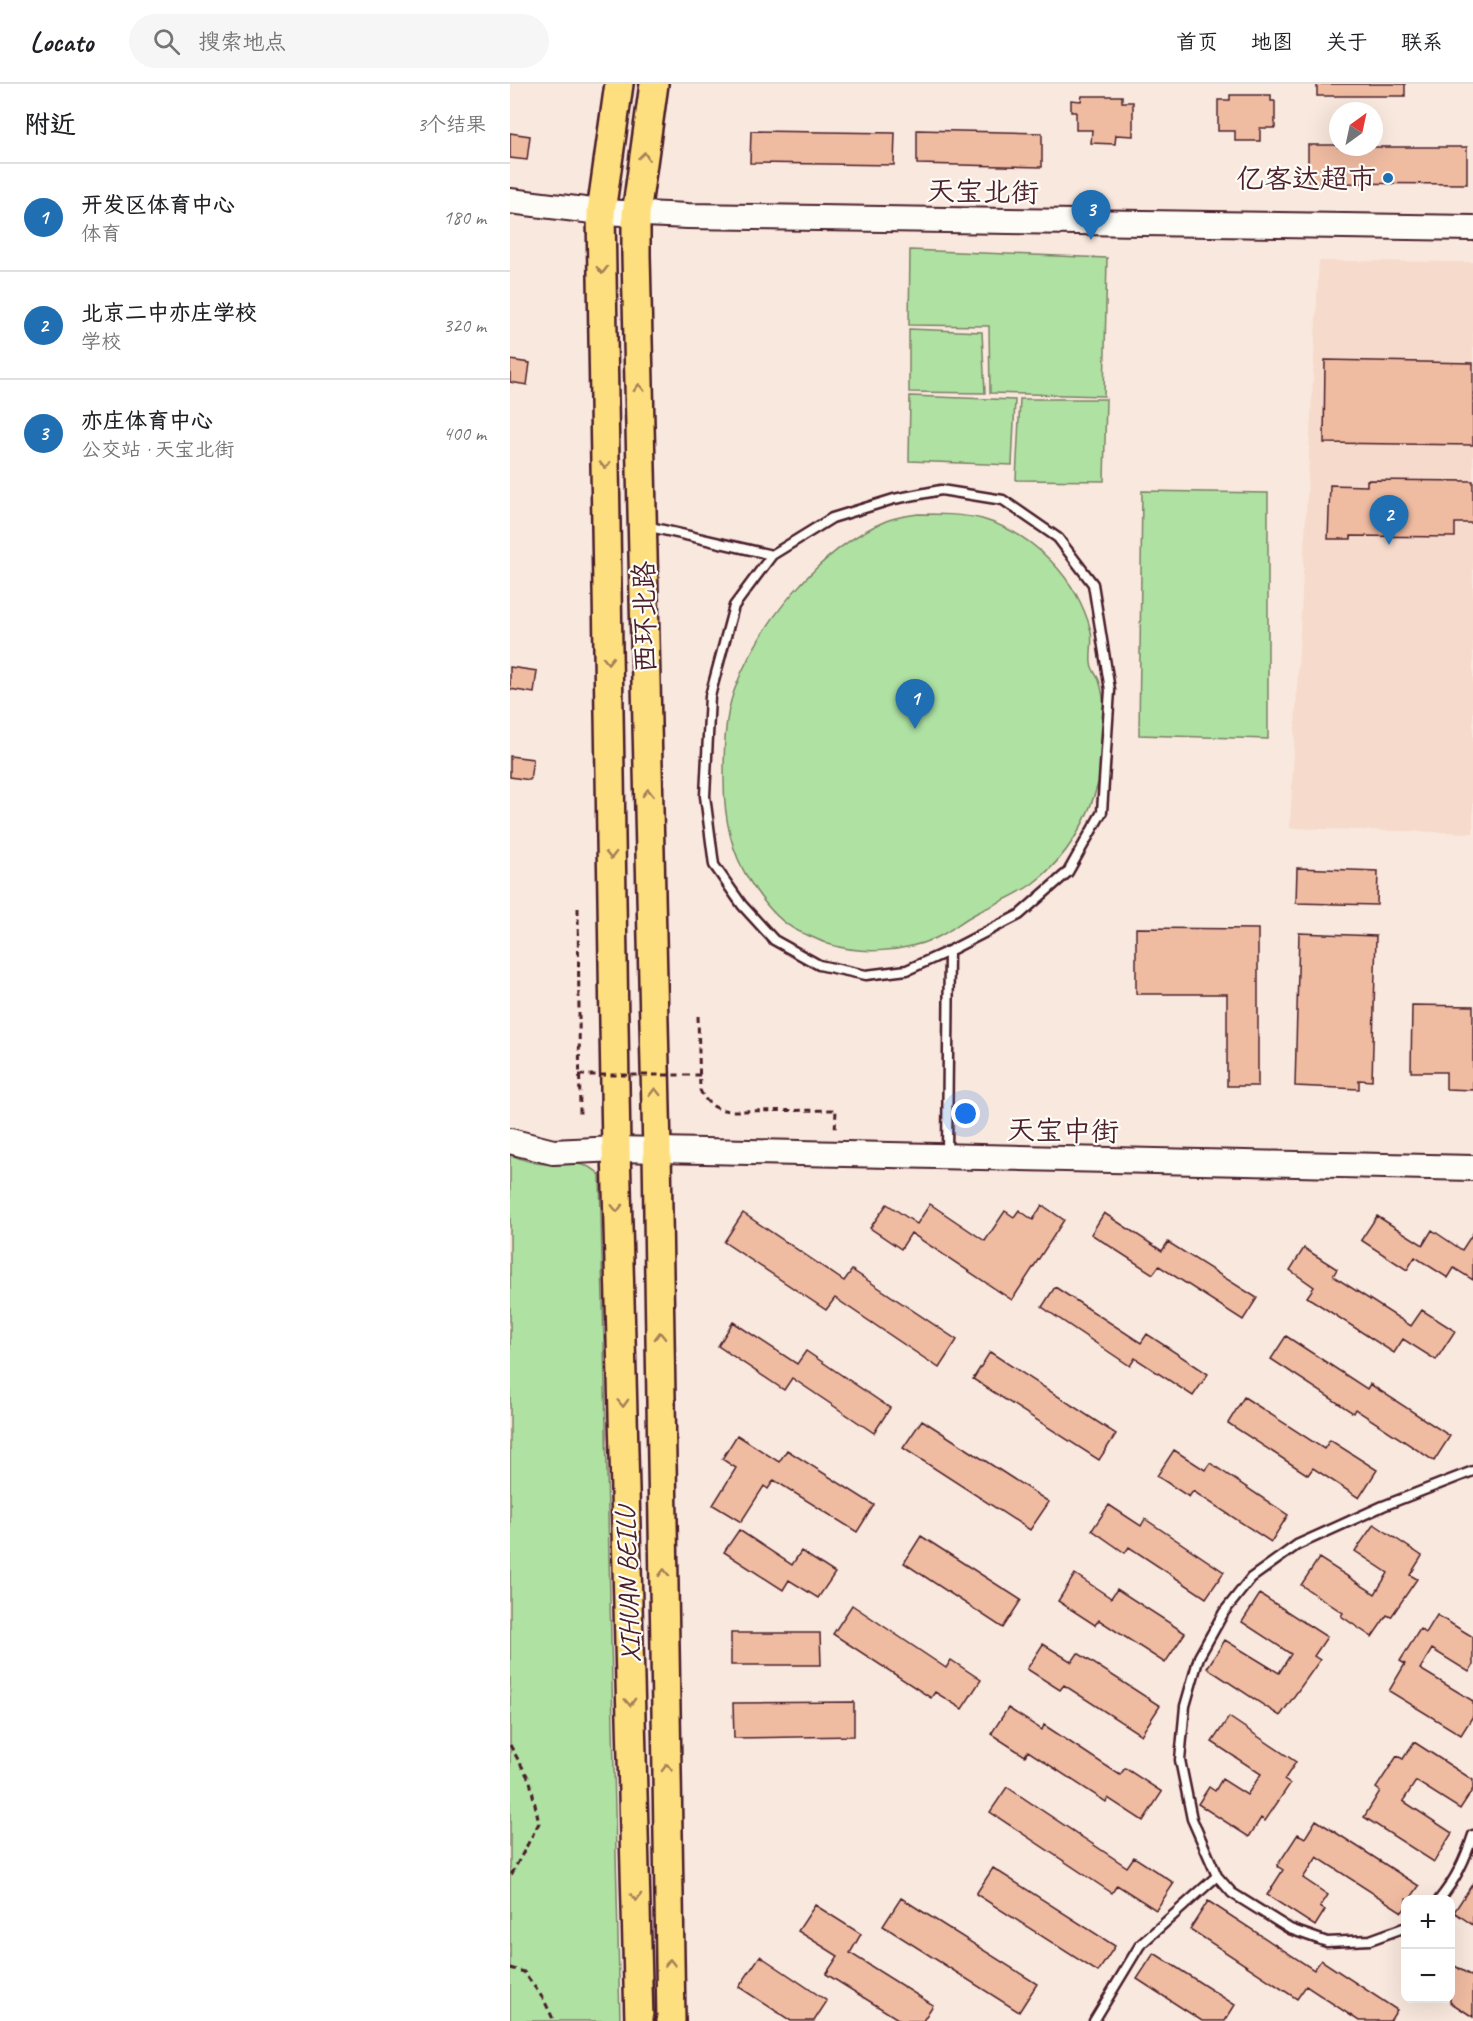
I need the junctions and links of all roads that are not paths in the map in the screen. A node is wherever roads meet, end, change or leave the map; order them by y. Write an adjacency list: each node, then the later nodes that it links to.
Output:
1 (619, 84): 4 (main road, 西环北路)
2 (654, 84): 5 (main road, 西环北路, one-way to 2)
3 (510, 201): 4 (street, 天宝北街)
4 (601, 212): 5 (street, 天宝北街); 11 (main road, 西环北路, one-way to 11)
5 (636, 214): 6 (street, 天宝北街); 7 (main road, 西环北路, one-way to 5)
6 (1473, 228)
7 (642, 525): 8 (lane); 12 (main road, 西环北路, one-way to 7)
8 (772, 555): 9 (lane); 9 (lane)
9 (949, 951): 13 (lane)
10 (510, 1142): 11 (street, 天宝中街)
11 (616, 1149): 12 (street, 天宝中街); 20 (main road, XIHUAN BEILU, one-way to 20)
12 (657, 1151): 13 (street, 天宝中街); 21 (main road, XIHUAN BEILU, one-way to 12)
13 (947, 1157): 14 (street, 天宝中街)
14 (1473, 1168)
15 (1473, 1471): 17 (lane)
16 (1473, 1835): 18 (lane)
17 (1217, 1876): 19 (lane); 22 (lane)
18 (1443, 1895)
19 (1401, 1929)
20 (639, 2021)
21 (671, 2021)
22 (1094, 2021)

